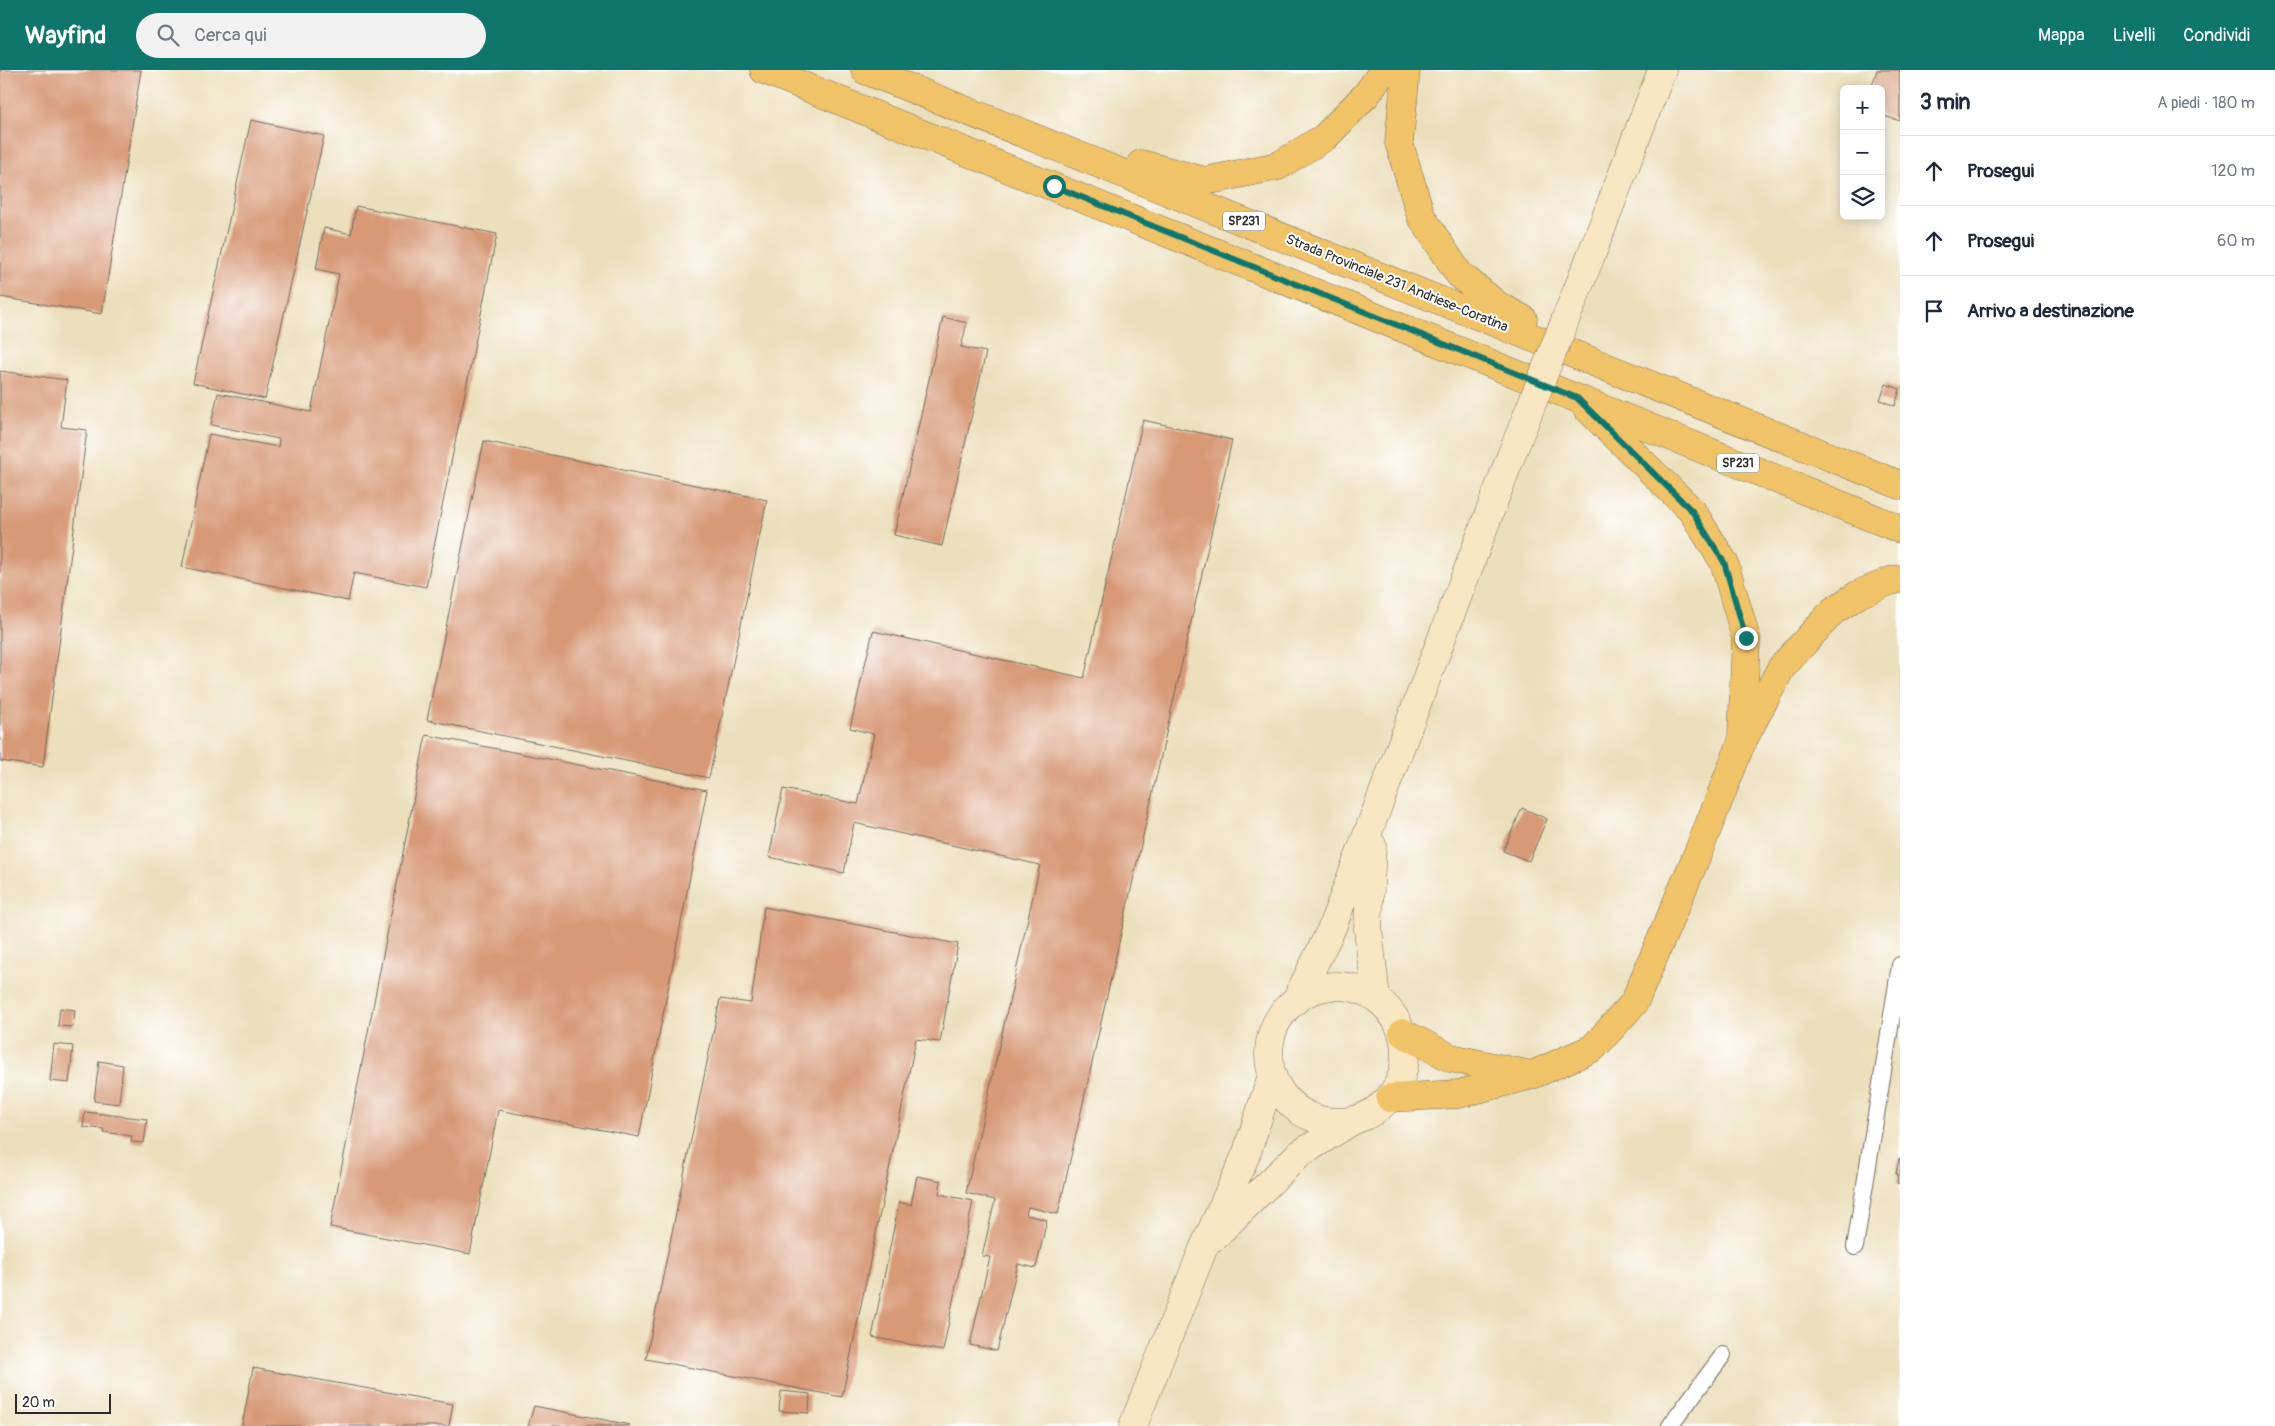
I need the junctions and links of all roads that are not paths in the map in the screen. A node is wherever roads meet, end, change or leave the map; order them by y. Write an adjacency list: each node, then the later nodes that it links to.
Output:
1 (764, 70): 8 (main road, SP231)
2 (865, 70): 6 (main road, Strada Provinciale 231 Andriese-Coratina / SP231)
3 (1384, 70): 6 (main road)
4 (1406, 70): 7 (main road)
5 (1662, 70): 13 (main road, bridge)
6 (1072, 152): 7 (main road, Strada Provinciale 231 Andriese-Coratina / SP231)
7 (1623, 373): 9 (main road, Strada Provinciale 231 Andriese-Coratina / SP231)
8 (1577, 398): 10 (main road, SP231); 12 (main road)
9 (1900, 486)
10 (1900, 529)
11 (1900, 580): 12 (main road)
12 (1741, 744): 19 (main road)
13 (1374, 821): 15 (main road); 16 (main road)
14 (1900, 964): 21 (lane)
15 (1376, 997): 16 (main road); 17 (main road)
16 (1296, 1000): 18 (main road)
17 (1403, 1033): 19 (main road); 20 (main road)
18 (1272, 1075): 20 (main road); 22 (main road)
19 (1532, 1075): 20 (main road)
20 (1372, 1111): 22 (main road)
21 (1855, 1247)
22 (1203, 1249): 24 (main road)
23 (1723, 1355): 25 (lane)
24 (1133, 1426)
25 (1670, 1426)

